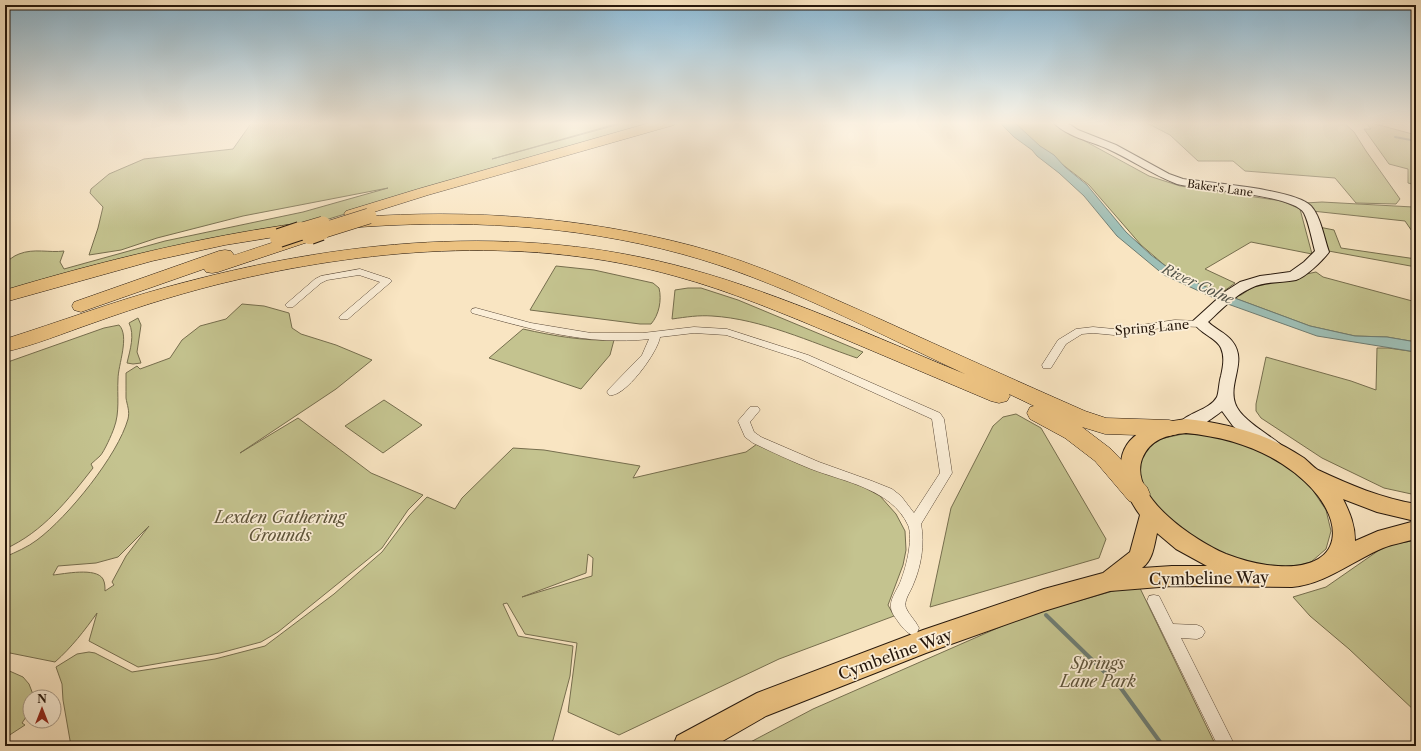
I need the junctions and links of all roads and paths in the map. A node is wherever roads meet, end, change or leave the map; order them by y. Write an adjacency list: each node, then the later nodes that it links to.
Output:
1 (551, 157): 10 (highway, bridge)
2 (563, 157): 12 (highway, bridge)
3 (1130, 157): 4 (street, Baker's Lane)
4 (1298, 202): 9 (street, Spring Lane)
5 (5, 296): 18 (highway)
6 (290, 305): 8 (street)
7 (476, 310): 11 (street)
8 (344, 317)
9 (1201, 324): 14 (street, Spring Lane); 16 (street, Spring Lane)
10 (5, 334)
11 (655, 335): 15 (street); 24 (street)
12 (5, 343)
13 (5, 346): 21 (highway)
14 (1046, 366)
15 (613, 392)
16 (1224, 399): 18 (street); 19 (street)
17 (754, 410): 24 (street)
18 (1178, 427): 19 (main road); 21 (main road)
19 (1276, 452): 20 (main road)
20 (1303, 469): 22 (main road); 26 (main road)
21 (1138, 494): 23 (main road)
22 (1416, 513)
23 (1151, 514): 27 (main road); 28 (main road, Cymbeline Way)
24 (914, 524): 30 (street)
25 (1416, 530): 26 (main road)
26 (1334, 562): 27 (main road)
27 (1284, 576): 28 (main road, Cymbeline Way)
28 (1110, 581): 33 (main road, Cymbeline Way)
29 (1154, 601): 31 (street)
30 (912, 628)
31 (1169, 631): 32 (street); 34 (street)
32 (1198, 632)
33 (687, 746)
34 (1227, 746)

